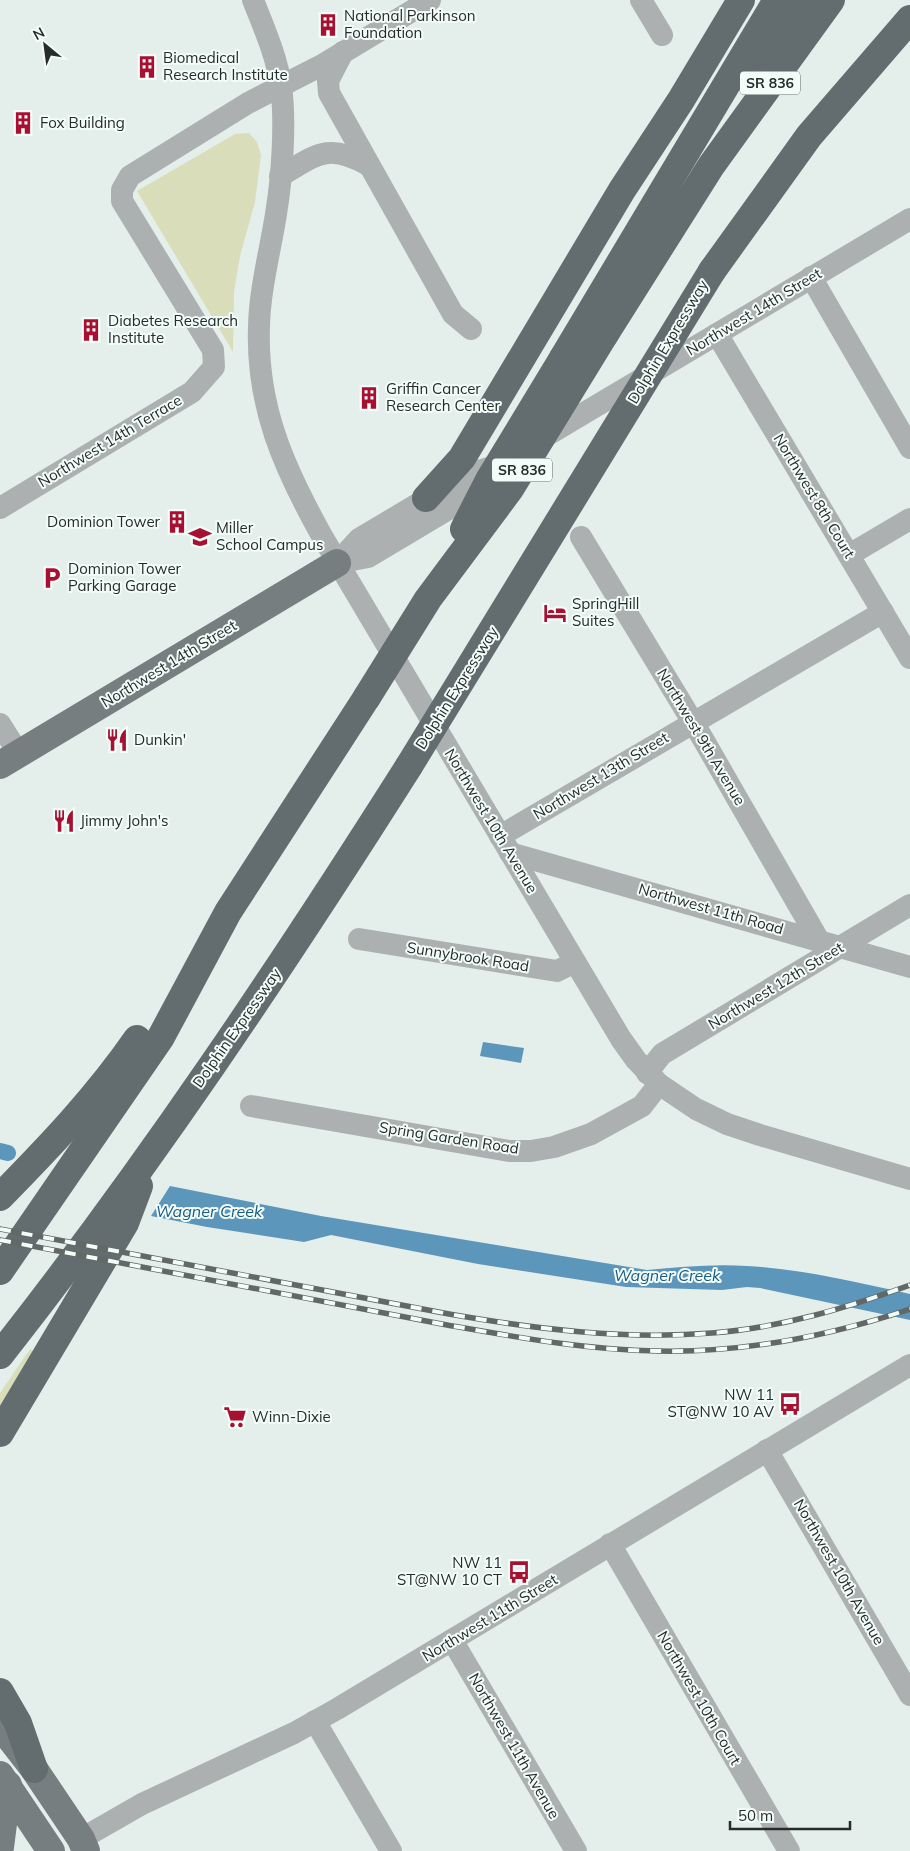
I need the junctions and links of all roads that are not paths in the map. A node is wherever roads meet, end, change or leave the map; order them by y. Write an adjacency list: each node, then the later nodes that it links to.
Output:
1 (253, 0): 13 (street)
2 (430, 0): 11 (street)
3 (641, 0): 9 (street)
4 (741, 0): 23 (highway)
5 (778, 0): 29 (highway, bridge)
6 (803, 0): 15 (highway)
7 (831, 0): 15 (highway, SR 836)
8 (910, 19): 12 (highway, Dolphin Expressway)
9 (662, 35)
10 (910, 39): 12 (highway)
11 (343, 52): 13 (street); 14 (street)
12 (877, 57): 45 (highway, Dolphin Expressway, bridge)
13 (281, 86): 16 (street); 24 (street, Northwest 14th Terrace)
14 (368, 165): 16 (street); 19 (street)
15 (711, 166): 29 (highway, SR 836, bridge)
16 (280, 176): 28 (street, Northwest 10th Avenue)
17 (910, 219): 18 (street, Northwest 14th Street)
18 (811, 277): 20 (street, Northwest 14th Street); 21 (street)
19 (471, 329)
20 (717, 334): 22 (street, Northwest 14th Street); 27 (street, Northwest 8th Court)
21 (910, 448)
22 (495, 466): 23 (street, Northwest 14th Street); 28 (street, Northwest 14th Street)
23 (426, 498): 28 (street, Northwest 14th Street)
24 (0, 508)
25 (910, 519): 27 (street)
26 (581, 537): 32 (street, Northwest 9th Avenue)
27 (849, 555): 30 (street, Northwest 8th Court)
28 (337, 564): 34 (main road, Northwest 14th Street); 35 (street, Northwest 10th Avenue)
29 (428, 600): 37 (highway, SR 836, bridge)
30 (883, 612): 31 (street, Northwest 8th Court); 32 (street, Northwest 13th Street)
31 (909, 653)
32 (692, 722): 35 (street, Northwest 13th Street); 39 (street, Northwest 9th Avenue)
33 (0, 724): 34 (street)
34 (9, 759)
35 (505, 844): 39 (street, Northwest 11th Road); 41 (street, Northwest 10th Avenue)
36 (910, 905): 40 (street, Northwest 12th Street)
37 (228, 912): 47 (highway); 48 (highway)
38 (359, 939): 41 (street, Sunnybrook Road)
39 (818, 939): 40 (street, Northwest 11th Road)
40 (843, 946): 42 (street, Northwest 11th Road); 43 (street, Northwest 12th Street)
41 (575, 962): 43 (street, Northwest 10th Avenue)
42 (910, 967)
43 (653, 1079): 44 (street, Spring Garden Road); 46 (street, Northwest 10th Avenue)
44 (251, 1106)
45 (148, 1159): 49 (highway, Dolphin Expressway); 53 (highway)
46 (910, 1180)
47 (0, 1197)
48 (0, 1271)
49 (44, 1299): 50 (highway, Dolphin Expressway); 52 (highway)
50 (0, 1355)
51 (910, 1365): 54 (street, Northwest 11th Street)
52 (0, 1368)
53 (0, 1433)
54 (767, 1450): 55 (street, Northwest 11th Street); 58 (street, Northwest 10th Avenue)
55 (610, 1544): 56 (street, Northwest 11th Street); 68 (street, Northwest 10th Court)
56 (452, 1640): 59 (street, Northwest 11th Street); 67 (street, Northwest 11th Avenue)
57 (0, 1692): 61 (highway)
58 (910, 1694)
59 (315, 1722): 64 (street, Northwest 11th Street); 66 (street)
60 (0, 1725): 61 (main road)
61 (34, 1769): 64 (main road)
62 (4, 1780): 63 (main road); 65 (main road)
63 (0, 1847)
64 (75, 1847)
65 (51, 1851)
66 (390, 1851)
67 (576, 1851)
68 (789, 1851)

